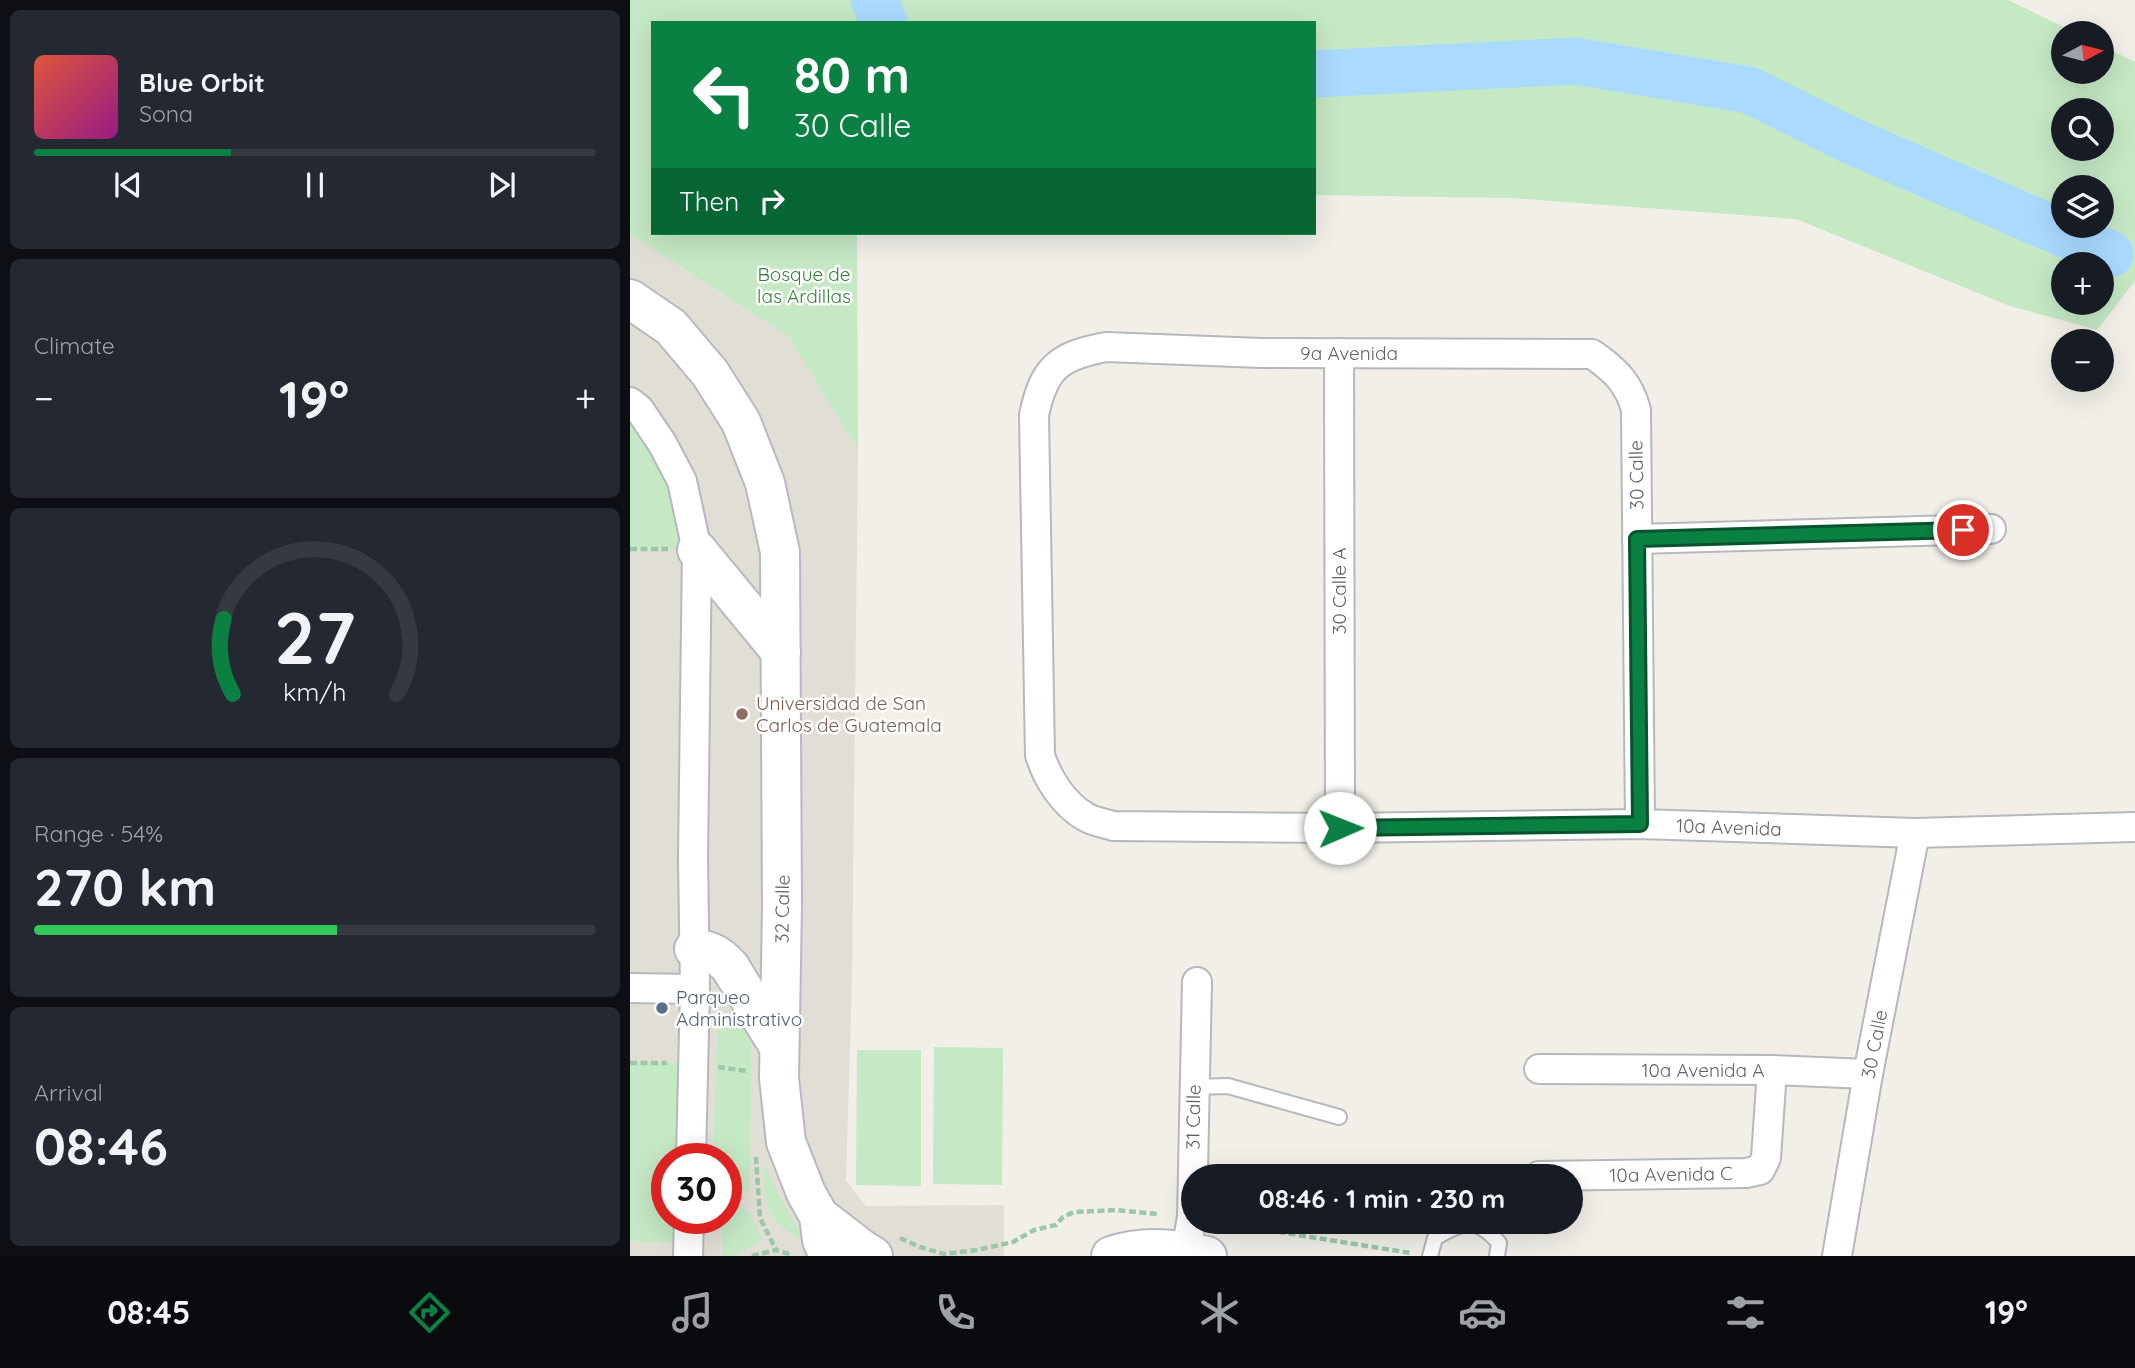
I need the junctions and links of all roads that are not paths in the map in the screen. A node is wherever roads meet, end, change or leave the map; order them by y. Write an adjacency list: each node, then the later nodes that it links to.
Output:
1 (630, 299): 8 (street, 32 Calle)
2 (1339, 353): 3 (street, 9a Avenida); 10 (street, 9a Avenida); 12 (street, 30 Calle A)
3 (1592, 354): 6 (street, 30 Calle)
4 (630, 402): 7 (street)
5 (1991, 529): 6 (street)
6 (1637, 539): 9 (street, 30 Calle)
7 (697, 550): 8 (street); 14 (street)
8 (781, 652): 18 (street, 32 Calle)
9 (1640, 824): 12 (street, 10a Avenida); 13 (street, 10a Avenida)
10 (1113, 826): 12 (street, 10a Avenida)
11 (2135, 827): 13 (street, 10a Avenida)
12 (1340, 828)
13 (1915, 833): 21 (street, 30 Calle)
14 (695, 950): 17 (street); 18 (street)
15 (1197, 982): 22 (street, 31 Calle)
16 (630, 988): 17 (street)
17 (695, 989): 24 (street)
18 (778, 1061): 26 (street, 32 Calle)
19 (1539, 1069): 20 (street, 10a Avenida A)
20 (1772, 1070): 21 (street, 10a Avenida A); 25 (street, 10a Avenida C)
21 (1868, 1074): 35 (street, 30 Calle)
22 (1194, 1087): 23 (lane); 28 (street, 31 Calle)
23 (1339, 1116)
24 (691, 1143)
25 (1583, 1175)
26 (819, 1216): 29 (street); 31 (street, 32 Calle)
27 (689, 1234): 30 (street)
28 (1200, 1236): 32 (street)
29 (883, 1245)
30 (688, 1256)
31 (829, 1256)
32 (1111, 1256)
33 (1430, 1256): 34 (lane)
34 (1497, 1256)
35 (1838, 1256)

